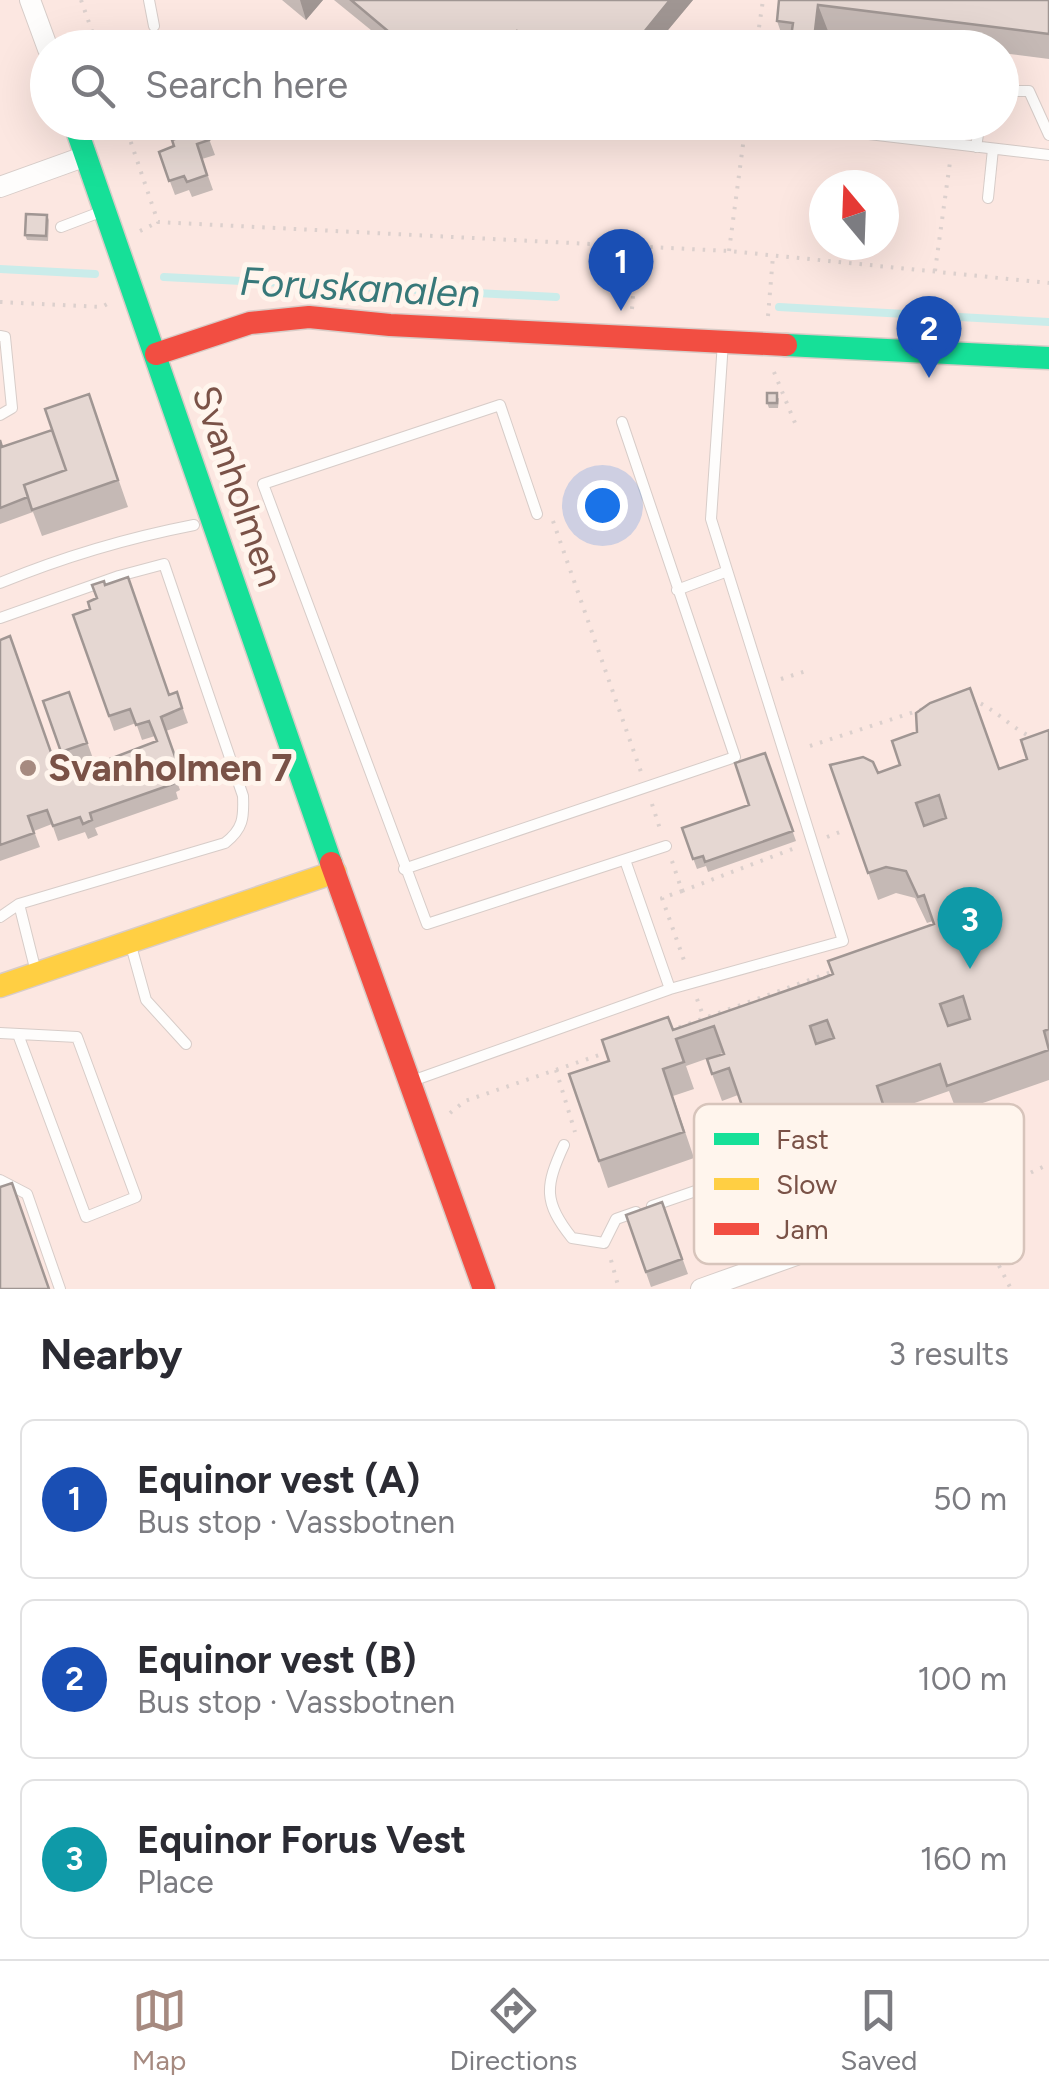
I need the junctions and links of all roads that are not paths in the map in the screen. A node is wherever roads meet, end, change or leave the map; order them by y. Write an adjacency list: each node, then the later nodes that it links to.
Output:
1 (30, 0): 4 (street)
2 (148, 0): 3 (lane)
3 (154, 26)
4 (41, 30)
5 (1019, 92): 6 (lane)
6 (1049, 135)
7 (80, 140): 13 (street, Svanholmen)
8 (910, 140): 10 (lane)
9 (977, 140): 10 (lane)
10 (976, 147): 11 (lane)
11 (993, 149): 12 (lane); 15 (lane)
12 (1049, 155)
13 (86, 156): 14 (street); 16 (street, Svanholmen)
14 (0, 187)
15 (988, 198)
16 (104, 211): 17 (lane); 20 (street, Svanholmen)
17 (61, 227)
18 (0, 336): 22 (lane)
19 (723, 340): 20 (street); 21 (street); 26 (lane)
20 (156, 354): 33 (street, Svanholmen)
21 (1049, 358)
22 (0, 415)
23 (622, 422): 28 (lane)
24 (536, 514): 32 (lane)
25 (194, 525): 27 (lane)
26 (725, 572): 28 (lane); 39 (lane)
27 (0, 583)
28 (677, 590): 32 (lane)
29 (0, 618): 34 (lane)
30 (666, 846): 31 (lane)
31 (624, 860): 32 (lane); 39 (lane)
32 (404, 869)
33 (335, 872): 36 (street); 43 (street, Svanholmen)
34 (19, 904): 35 (lane); 37 (lane)
35 (0, 917)
36 (130, 941): 37 (street); 42 (lane)
37 (36, 973): 38 (street)
38 (0, 986)
39 (670, 989): 43 (lane)
40 (0, 1034): 41 (lane)
41 (19, 1037): 41 (lane)
42 (186, 1044)
43 (410, 1082): 51 (street, Svanholmen)
44 (564, 1144): 46 (lane)
45 (0, 1180): 50 (lane)
46 (694, 1192)
47 (747, 1264): 49 (lane)
48 (772, 1264): 49 (street)
49 (750, 1272): 52 (street)
50 (60, 1289)
51 (484, 1289)
52 (701, 1289)

